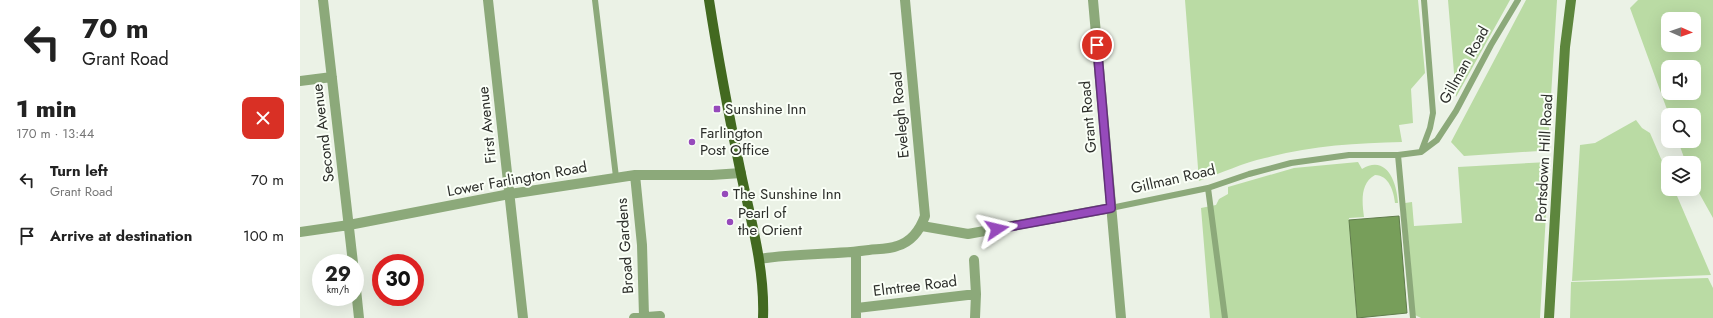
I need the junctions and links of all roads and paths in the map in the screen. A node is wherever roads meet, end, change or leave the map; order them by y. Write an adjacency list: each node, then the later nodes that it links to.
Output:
1 (323, 0): 10 (street, Second Avenue)
2 (488, 0): 18 (street, First Avenue)
3 (596, 0): 16 (lane)
4 (709, 0): 14 (main road)
5 (905, 0): 21 (street, Evelegh Road)
6 (1093, 0): 19 (street, Grant Road)
7 (1424, 0): 12 (lane)
8 (1518, 0): 12 (lane, Gillman Road)
9 (1571, 0): 39 (main road, Portsdown Hill Road)
10 (332, 77): 11 (street); 20 (street, Second Avenue)
11 (300, 81)
12 (1421, 152): 13 (lane, Gillman Road)
13 (1398, 155): 17 (lane, Gillman Road); 38 (lane)
14 (741, 173): 15 (street, Lower Farlington Road); 25 (main road)
15 (635, 174): 16 (street, Lower Farlington Road); 31 (street, Broad Gardens)
16 (616, 177): 18 (street, Lower Farlington Road)
17 (1208, 188): 19 (lane, Gillman Road); 37 (lane)
18 (510, 194): 20 (street, Lower Farlington Road); 33 (street, First Avenue)
19 (1111, 208): 21 (street, Gillman Road); 36 (street, Grant Road)
20 (349, 225): 22 (street, Lower Farlington Road); 24 (street, Second Avenue)
21 (922, 226): 23 (street)
22 (300, 232)
23 (856, 252): 25 (street); 29 (street)
24 (352, 254)
25 (759, 259): 34 (main road)
26 (974, 260): 27 (street)
27 (976, 294): 29 (street, Elmtree Road); 35 (street)
28 (358, 306): 32 (street)
29 (857, 313)
30 (660, 316): 31 (street, Broad Gardens)
31 (639, 317)
32 (359, 318)
33 (523, 318)
34 (763, 318)
35 (975, 318)
36 (1121, 318)
37 (1225, 318)
38 (1413, 318)
39 (1549, 318)

